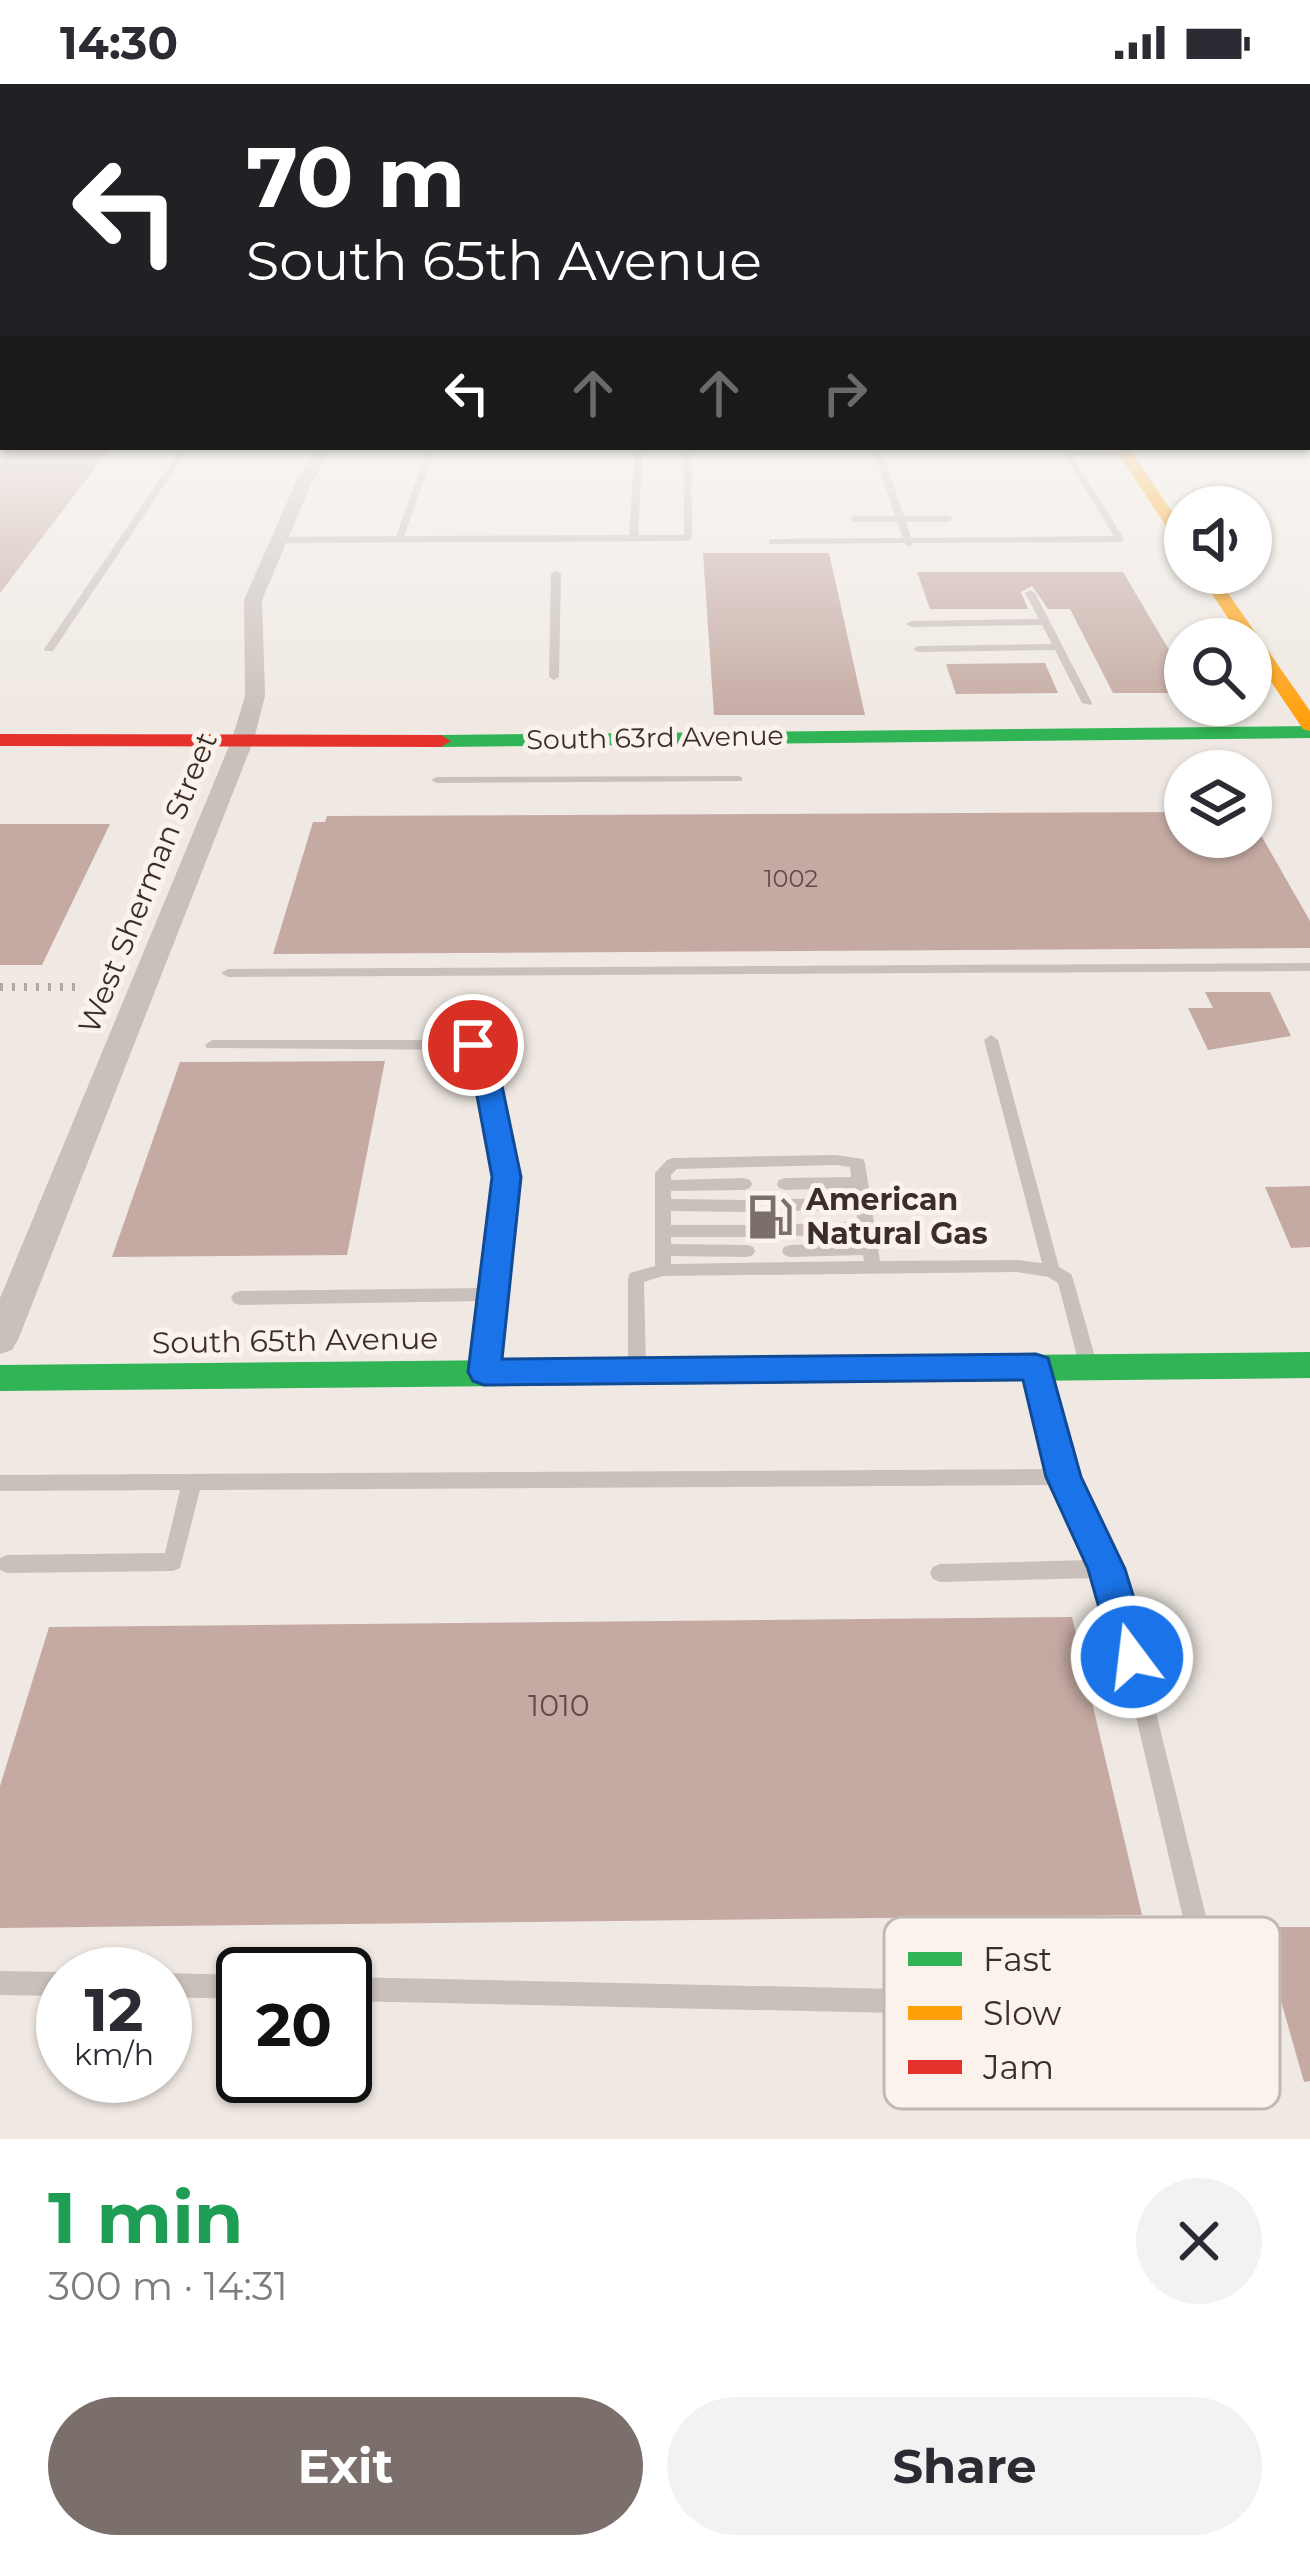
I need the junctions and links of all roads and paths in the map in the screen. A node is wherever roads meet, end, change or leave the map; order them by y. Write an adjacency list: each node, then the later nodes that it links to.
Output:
1 (131, 529): 18 (lane)
2 (284, 529): 10 (street, West Sherman Street)
3 (403, 529): 9 (lane)
4 (634, 529): 8 (lane)
5 (688, 529): 8 (lane)
6 (904, 529): 11 (lane)
7 (1114, 529): 11 (lane)
8 (633, 538): 9 (lane)
9 (399, 539): 10 (lane)
10 (279, 540): 23 (street, West Sherman Street)
11 (908, 541): 11 (lane)
12 (556, 574): 20 (lane)
13 (1030, 593): 15 (lane)
14 (1220, 594): 22 (street)
15 (1045, 622): 16 (lane); 17 (lane)
16 (910, 624)
17 (1058, 647): 19 (lane); 21 (lane)
18 (50, 649)
19 (918, 649)
20 (554, 677)
21 (1087, 703)
22 (1309, 724): 23 (street, South 63rd Avenue)
23 (243, 739): 24 (street, South 63rd Avenue); 50 (street, West Sherman Street)
24 (0, 740)
25 (738, 779): 26 (lane)
26 (437, 780)
27 (1310, 967): 28 (lane)
28 (228, 973)
29 (991, 1040): 47 (lane)
30 (212, 1045): 48 (lane)
31 (860, 1182): 33 (lane); 34 (lane); 35 (lane)
32 (744, 1184): 34 (lane)
33 (785, 1184)
34 (663, 1186): 36 (lane)
35 (864, 1204): 37 (lane); 39 (lane)
36 (663, 1205): 38 (lane); 42 (lane)
37 (789, 1205)
38 (745, 1206)
39 (868, 1228): 40 (lane); 45 (lane)
40 (791, 1230)
41 (745, 1231): 42 (lane)
42 (663, 1240): 43 (lane); 46 (lane)
43 (747, 1251)
44 (790, 1251): 45 (lane)
45 (871, 1258): 46 (lane); 47 (lane)
46 (663, 1270): 54 (lane)
47 (1052, 1270): 51 (lane)
48 (493, 1294): 49 (lane); 55 (lane)
49 (240, 1298)
50 (0, 1340)
51 (1089, 1366): 52 (street, South 65th Avenue); 53 (street, South 65th Avenue)
52 (1310, 1366)
53 (1036, 1367): 54 (street, South 65th Avenue); 57 (lane)
54 (637, 1370): 55 (street, South 65th Avenue)
55 (484, 1372): 56 (street, South 65th Avenue)
56 (0, 1378)
57 (1064, 1477): 58 (lane); 61 (lane)
58 (192, 1482): 59 (lane); 60 (lane)
59 (0, 1484)
60 (7, 1564)
61 (1106, 1569): 62 (lane); 63 (lane)
62 (940, 1573)
63 (1195, 1917)
64 (0, 1983): 65 (lane)
65 (36, 1984)
66 (372, 1990): 67 (lane)
67 (884, 2001)

